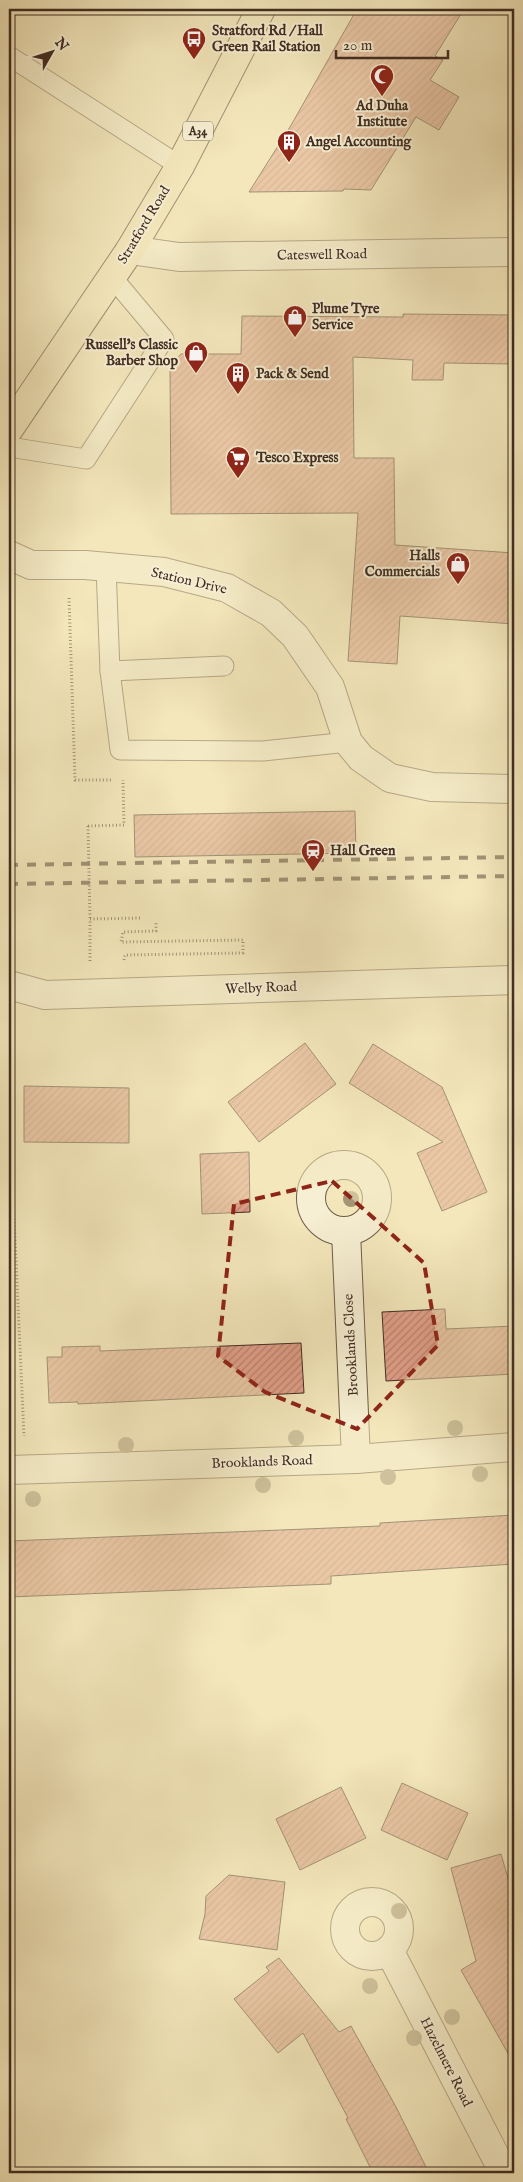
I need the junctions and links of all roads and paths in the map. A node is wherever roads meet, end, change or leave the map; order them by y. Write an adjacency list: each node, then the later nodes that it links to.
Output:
1 (261, 9): 3 (highway, Stratford Road / A34)
2 (9, 56): 3 (lane)
3 (180, 166): 4 (highway, Stratford Road / A34)
4 (130, 250): 5 (street, Cateswell Road); 6 (highway, Stratford Road / A34)
5 (514, 252)
6 (112, 277): 7 (highway, Stratford Road / A34); 8 (lane)
7 (9, 429)
8 (9, 447)
9 (9, 555): 10 (street, Station Drive)
10 (106, 567): 12 (lane); 13 (street, Station Drive)
11 (224, 666): 12 (lane)
12 (110, 671): 13 (lane)
13 (348, 742): 14 (street, Station Drive)
14 (514, 788)
15 (124, 825): 17 (path, bridge)
16 (140, 918): 17 (path)
17 (90, 919): 20 (path)
18 (156, 924): 19 (path)
19 (124, 965)
20 (90, 966)
21 (514, 980): 22 (street, Welby Road)
22 (9, 985)
23 (9, 1108): 27 (path)
24 (346, 1232): 26 (street, Brooklands Close)
25 (514, 1447): 26 (street, Brooklands Road)
26 (356, 1459): 27 (street, Brooklands Road)
27 (18, 1470)
28 (389, 1950): 29 (street, Hazelmere Road)
29 (504, 2173)

